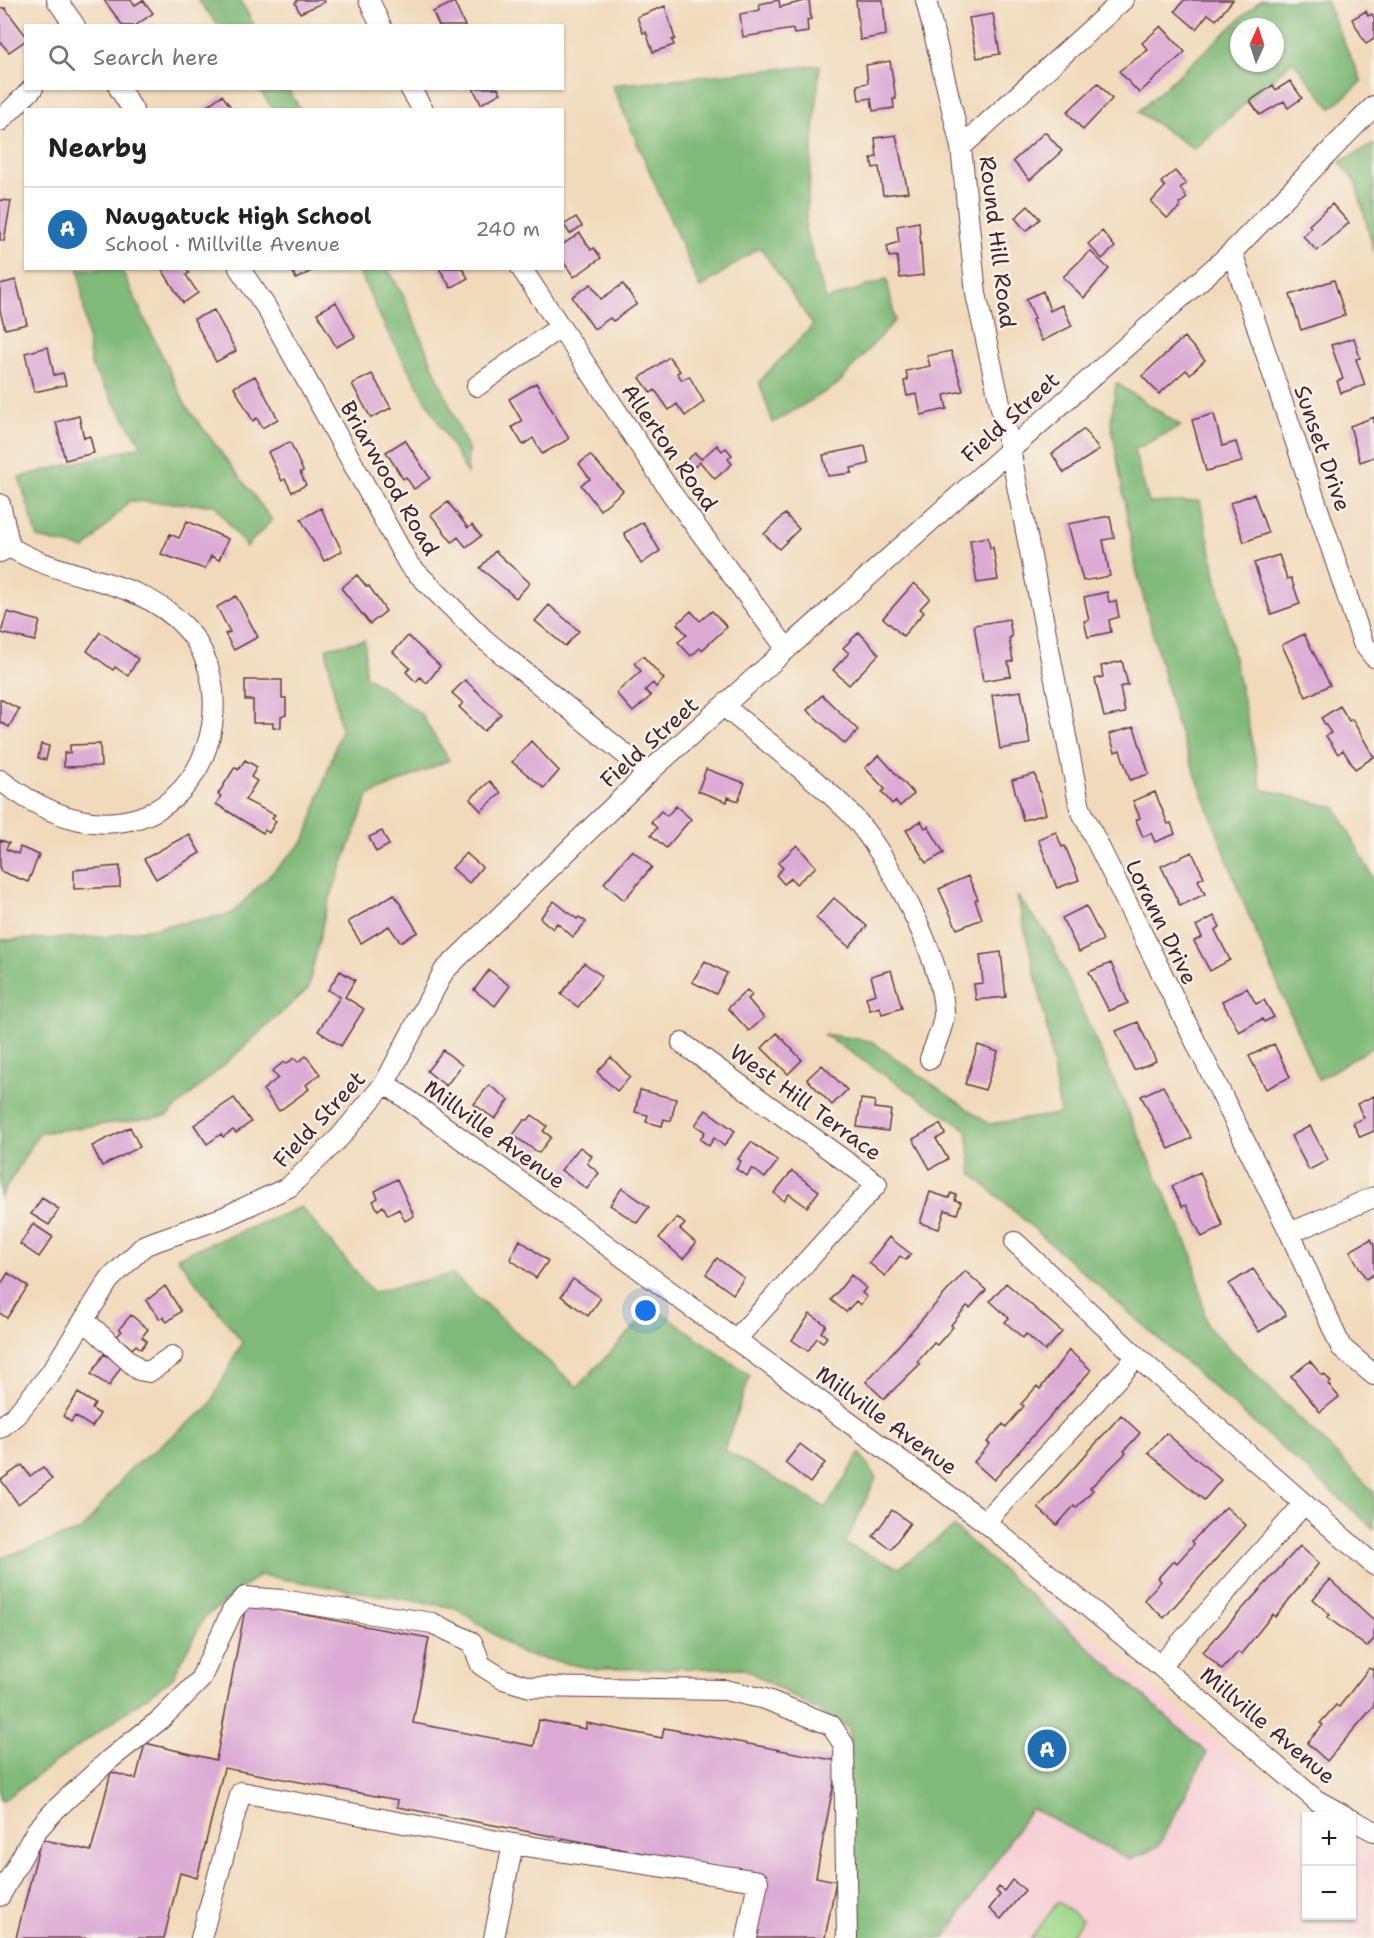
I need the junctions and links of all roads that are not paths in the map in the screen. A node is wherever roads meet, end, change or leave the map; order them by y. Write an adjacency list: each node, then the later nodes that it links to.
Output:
1 (57, 0): 5 (street)
2 (369, 0): 6 (street)
3 (926, 0): 14 (street, Round Hill Road)
4 (1123, 0): 14 (street, Round Hill Road)
5 (74, 24)
6 (380, 24)
7 (31, 90): 13 (street)
8 (119, 90): 11 (street)
9 (411, 90): 12 (street)
10 (1374, 106): 15 (street, Field Street)
11 (132, 108)
12 (422, 108)
13 (0, 121)
14 (961, 147): 20 (street, Round Hill Road)
15 (1232, 252): 20 (street, Field Street); 24 (street, Sunset Drive)
16 (240, 270): 26 (street, Briarwood Road)
17 (522, 270): 18 (street, Allerton Road)
18 (560, 327): 19 (street); 23 (street, Allerton Road)
19 (477, 386)
20 (1010, 449): 23 (street, Field Street); 32 (street, Lorann Drive)
21 (0, 504): 22 (street)
22 (5, 549): 27 (street)
23 (786, 648): 25 (street, Field Street)
24 (1374, 657)
25 (724, 707): 26 (street, Field Street); 29 (street)
26 (648, 773): 30 (street, Field Street)
27 (0, 780)
28 (682, 1042): 35 (street, West Hill Terrace)
29 (930, 1059)
30 (385, 1083): 34 (street, Field Street); 35 (street, Millville Avenue)
31 (1374, 1197): 32 (street)
32 (1290, 1233): 38 (street, Lorann Drive)
33 (1015, 1242): 37 (street)
34 (84, 1320): 36 (street); 39 (street, Field Street)
35 (736, 1339): 41 (street, Millville Avenue)
36 (172, 1356)
37 (1137, 1357): 40 (street); 41 (street)
38 (1374, 1375)
39 (0, 1428)
40 (1304, 1504): 42 (street); 43 (street)
41 (985, 1522): 43 (street, Millville Avenue)
42 (1374, 1565)
43 (1161, 1666): 44 (street, Millville Avenue)
44 (1338, 1812)
45 (1356, 1822): 46 (street)
46 (1374, 1831)
47 (513, 1844): 49 (street); 50 (street); 51 (street)
48 (0, 1896): 52 (street)
49 (201, 1938)
50 (494, 1938)
51 (747, 1938)
52 (847, 1938)

